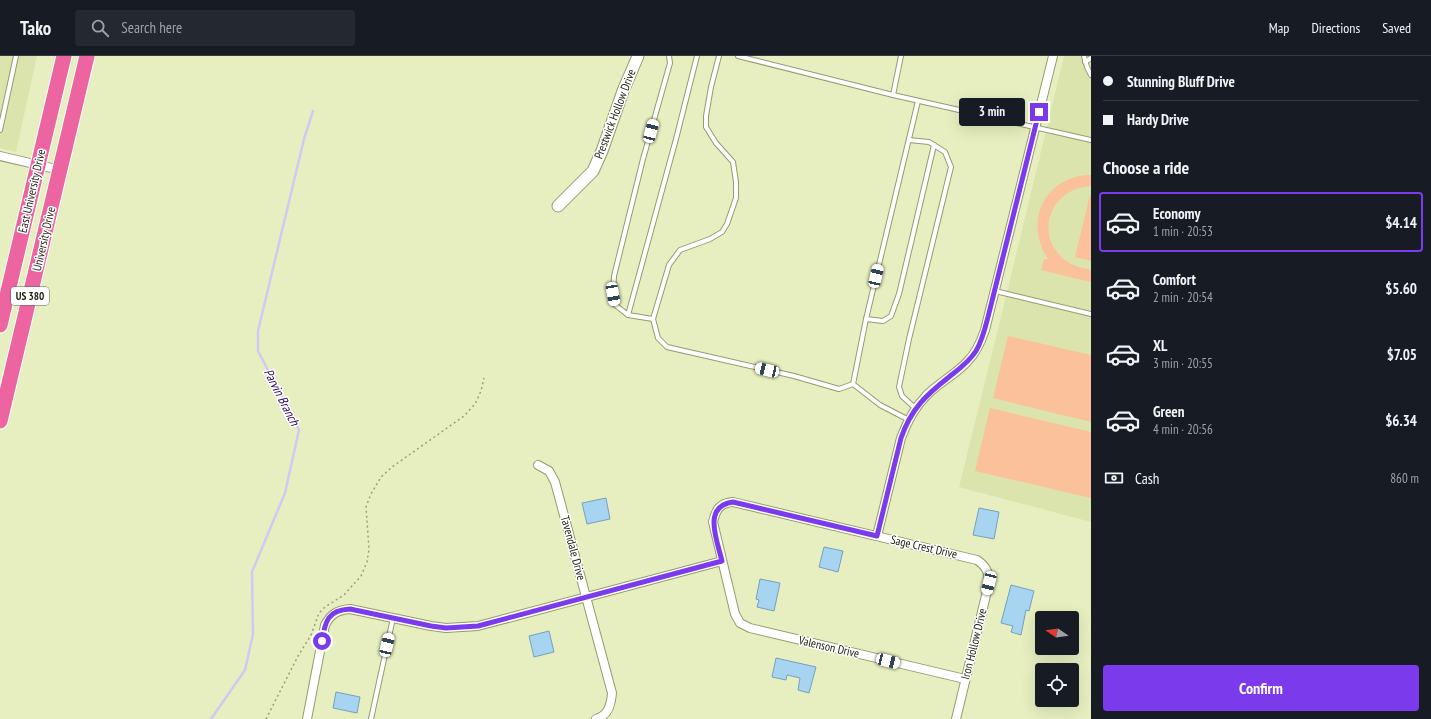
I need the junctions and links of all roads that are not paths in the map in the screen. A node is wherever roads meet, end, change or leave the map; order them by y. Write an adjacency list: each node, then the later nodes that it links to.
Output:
1 (16, 56): 18 (lane)
2 (64, 56): 23 (highway, East University Drive / US 380)
3 (87, 56): 24 (highway, University Drive / US 380)
4 (638, 56): 25 (street, Prestwick Hollow Drive)
5 (669, 56): 28 (lane)
6 (697, 56): 28 (lane)
7 (719, 56): 29 (lane)
8 (738, 56): 15 (lane)
9 (901, 56): 15 (lane)
10 (1053, 56): 17 (street)
11 (1084, 56): 13 (lane)
12 (1091, 58): 13 (lane)
13 (1085, 62): 14 (lane)
14 (1091, 74)
15 (893, 95): 16 (lane)
16 (918, 101): 17 (lane); 19 (lane)
17 (1036, 127): 20 (lane); 26 (street)
18 (0, 130)
19 (909, 140): 21 (lane); 30 (lane)
20 (1091, 140)
21 (934, 145): 30 (lane); 33 (lane)
22 (0, 156): 23 (street)
23 (38, 165): 24 (street); 31 (highway, East University Drive / US 380)
24 (60, 170): 35 (highway, University Drive / US 380)
25 (558, 206)
26 (995, 291): 27 (lane); 33 (street)
27 (1091, 314)
28 (628, 315): 29 (lane)
29 (653, 319): 32 (lane)
30 (866, 319): 32 (lane)
31 (0, 325)
32 (852, 384): 34 (lane)
33 (916, 409): 34 (street)
34 (909, 420): 37 (street)
35 (0, 422)
36 (538, 465): 40 (street, Tavendale Drive)
37 (877, 536): 38 (street, Sage Crest Drive); 39 (street, Sage Crest Drive)
38 (722, 561): 40 (street); 42 (street, Valenson Drive)
39 (986, 569): 42 (street, Iron Hollow Drive)
40 (586, 597): 41 (street); 45 (street, Tavendale Drive)
41 (393, 618): 43 (street); 44 (lane)
42 (965, 679): 46 (street, Iron Hollow Drive)
43 (307, 719)
44 (371, 719)
45 (596, 719)
46 (956, 719)

